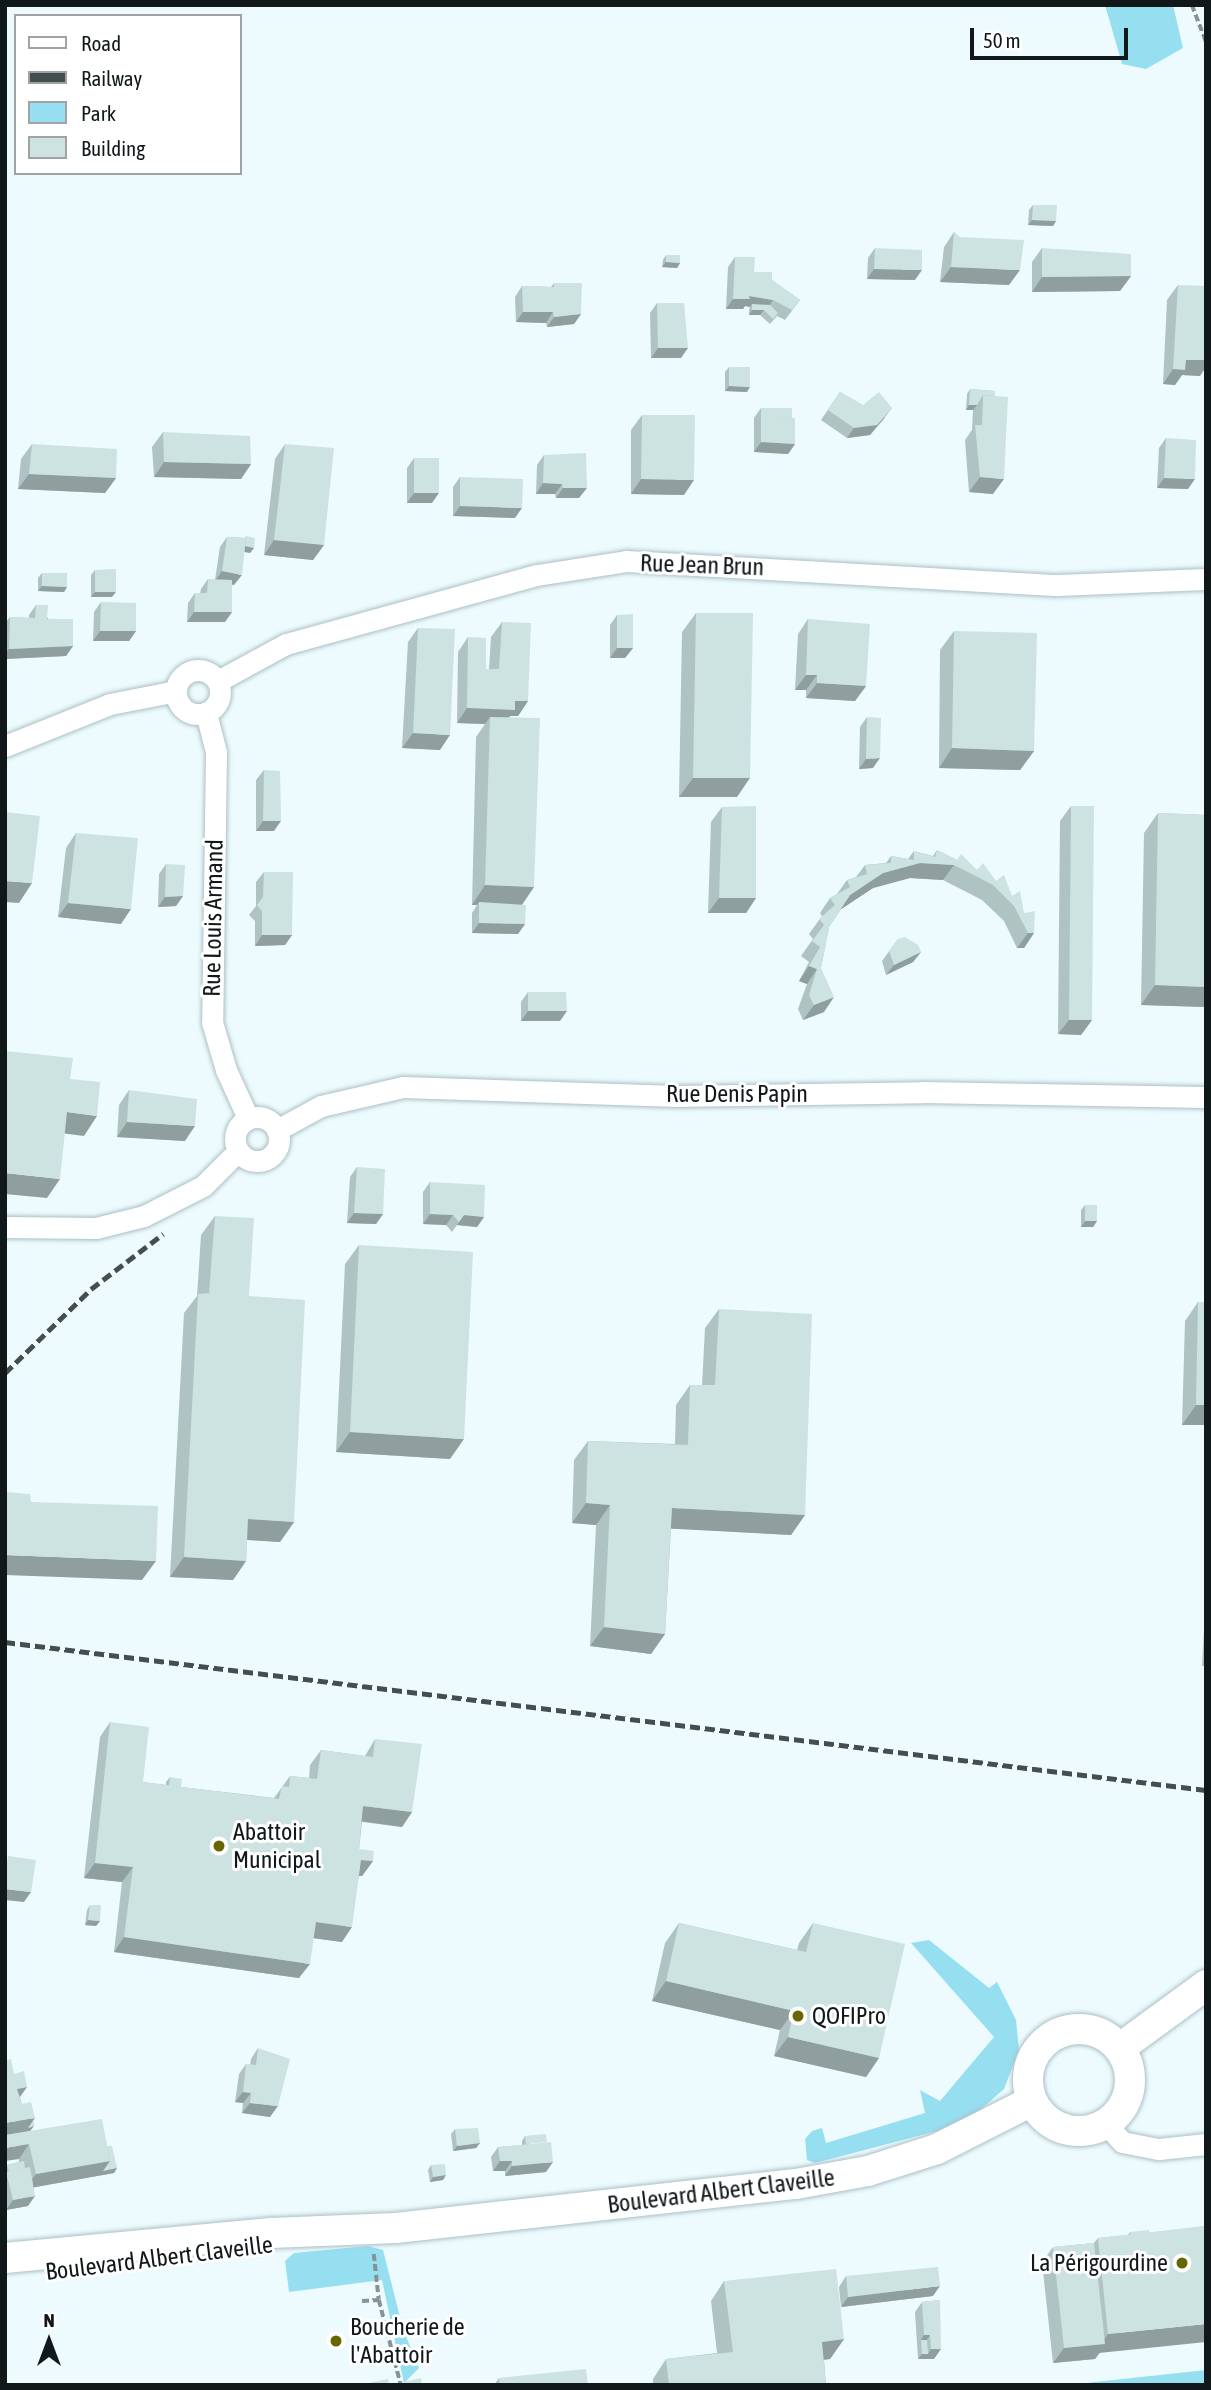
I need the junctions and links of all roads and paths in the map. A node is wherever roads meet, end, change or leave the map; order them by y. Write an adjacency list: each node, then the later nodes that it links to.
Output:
1 (1192, 5): 2 (path)
2 (1206, 42)
3 (1206, 579): 4 (street, Rue Jean Brun)
4 (218, 681): 5 (street); 6 (street)
5 (176, 691): 6 (street); 7 (street)
6 (206, 713): 9 (street, Rue Louis Armand)
7 (5, 746)
8 (1206, 1097): 10 (street, Rue Denis Papin)
9 (248, 1118): 10 (street); 11 (street)
10 (277, 1130): 11 (street)
11 (238, 1151): 12 (street)
12 (5, 1227)
13 (1206, 1985): 14 (main road)
14 (1120, 2048): 15 (main road); 16 (main road)
15 (1032, 2101): 16 (main road); 18 (main road, Boulevard Albert Claveille)
16 (1106, 2124): 17 (street)
17 (1206, 2144)
18 (387, 2230): 19 (main road, Boulevard Albert Claveille); 20 (main road, Boulevard Albert Claveille); 21 (path)
19 (5, 2258)
20 (5, 2276)
21 (379, 2300): 22 (path); 23 (path)
22 (362, 2301)
23 (401, 2385)

